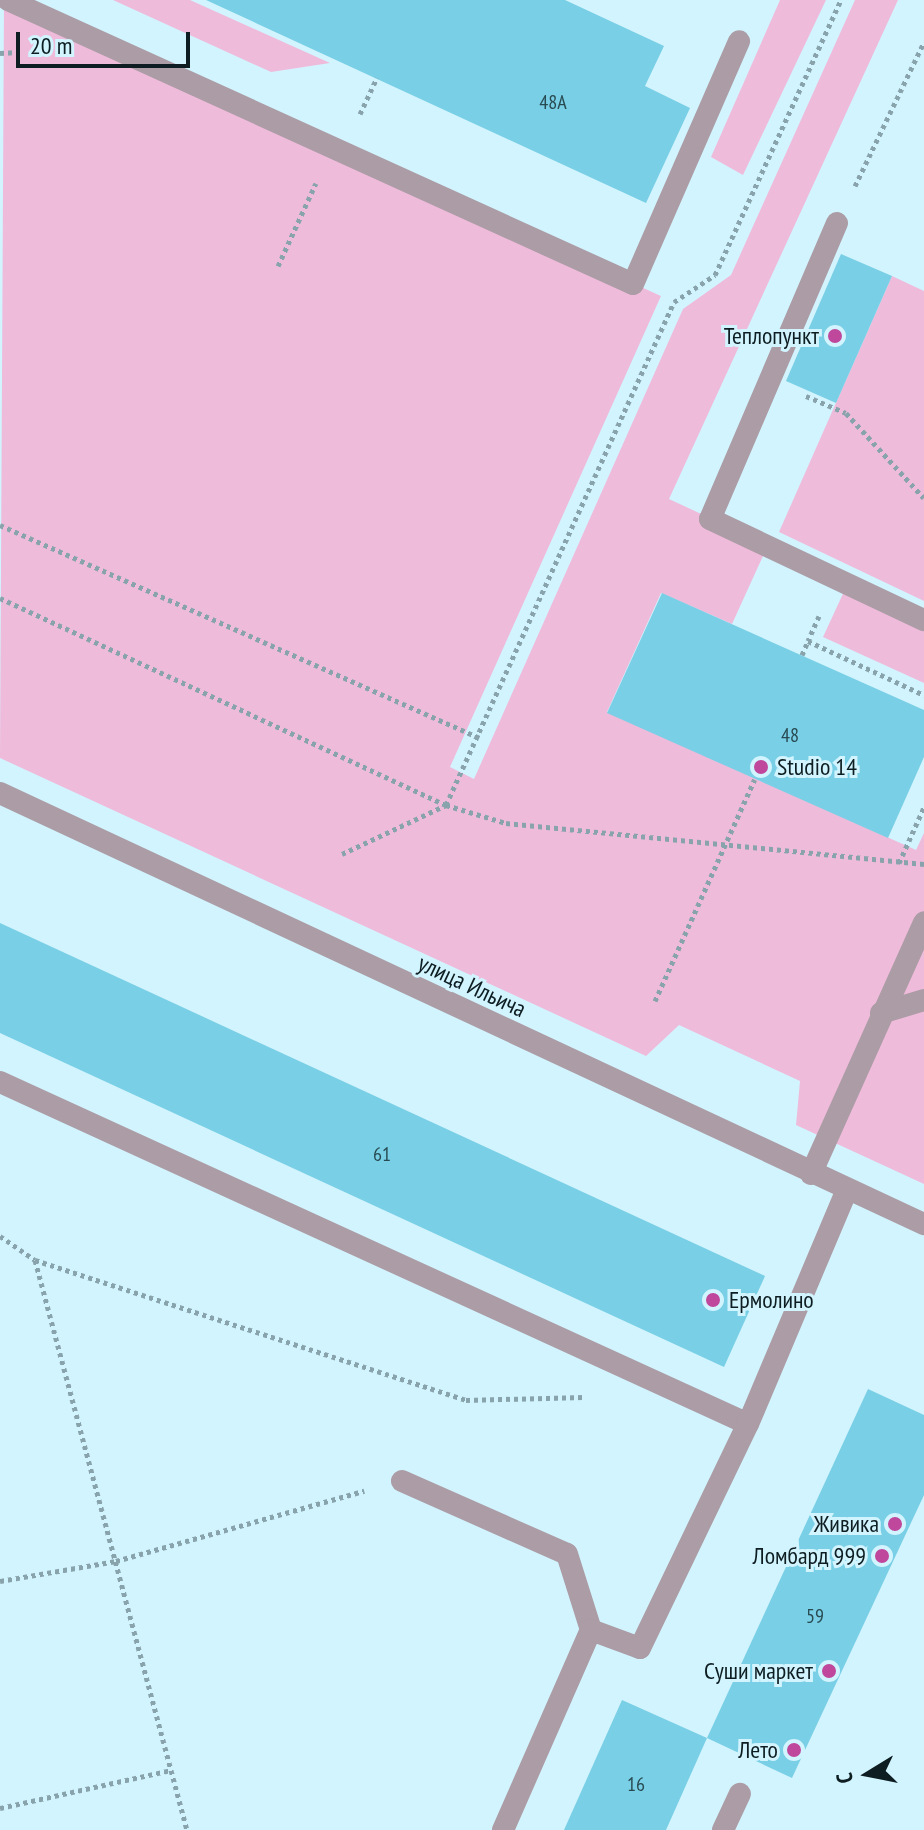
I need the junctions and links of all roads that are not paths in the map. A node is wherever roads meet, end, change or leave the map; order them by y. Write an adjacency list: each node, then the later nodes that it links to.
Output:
1 (8, 0): 2 (street)
2 (32, 5): 3 (street)
3 (739, 41)
4 (837, 223): 5 (street)
5 (924, 620)
6 (0, 793): 11 (street, улица Ильича)
7 (924, 922): 9 (street)
8 (924, 1000): 9 (street)
9 (881, 1013): 11 (street)
10 (0, 1082): 14 (street)
11 (811, 1174): 12 (street, улица Ильича)
12 (846, 1192): 13 (street, улица Ильича); 14 (street)
13 (924, 1224)
14 (748, 1424): 16 (street)
15 (402, 1481): 16 (street)
16 (591, 1630): 18 (street)
17 (740, 1794): 19 (street)
18 (503, 1830)
19 (723, 1830)

